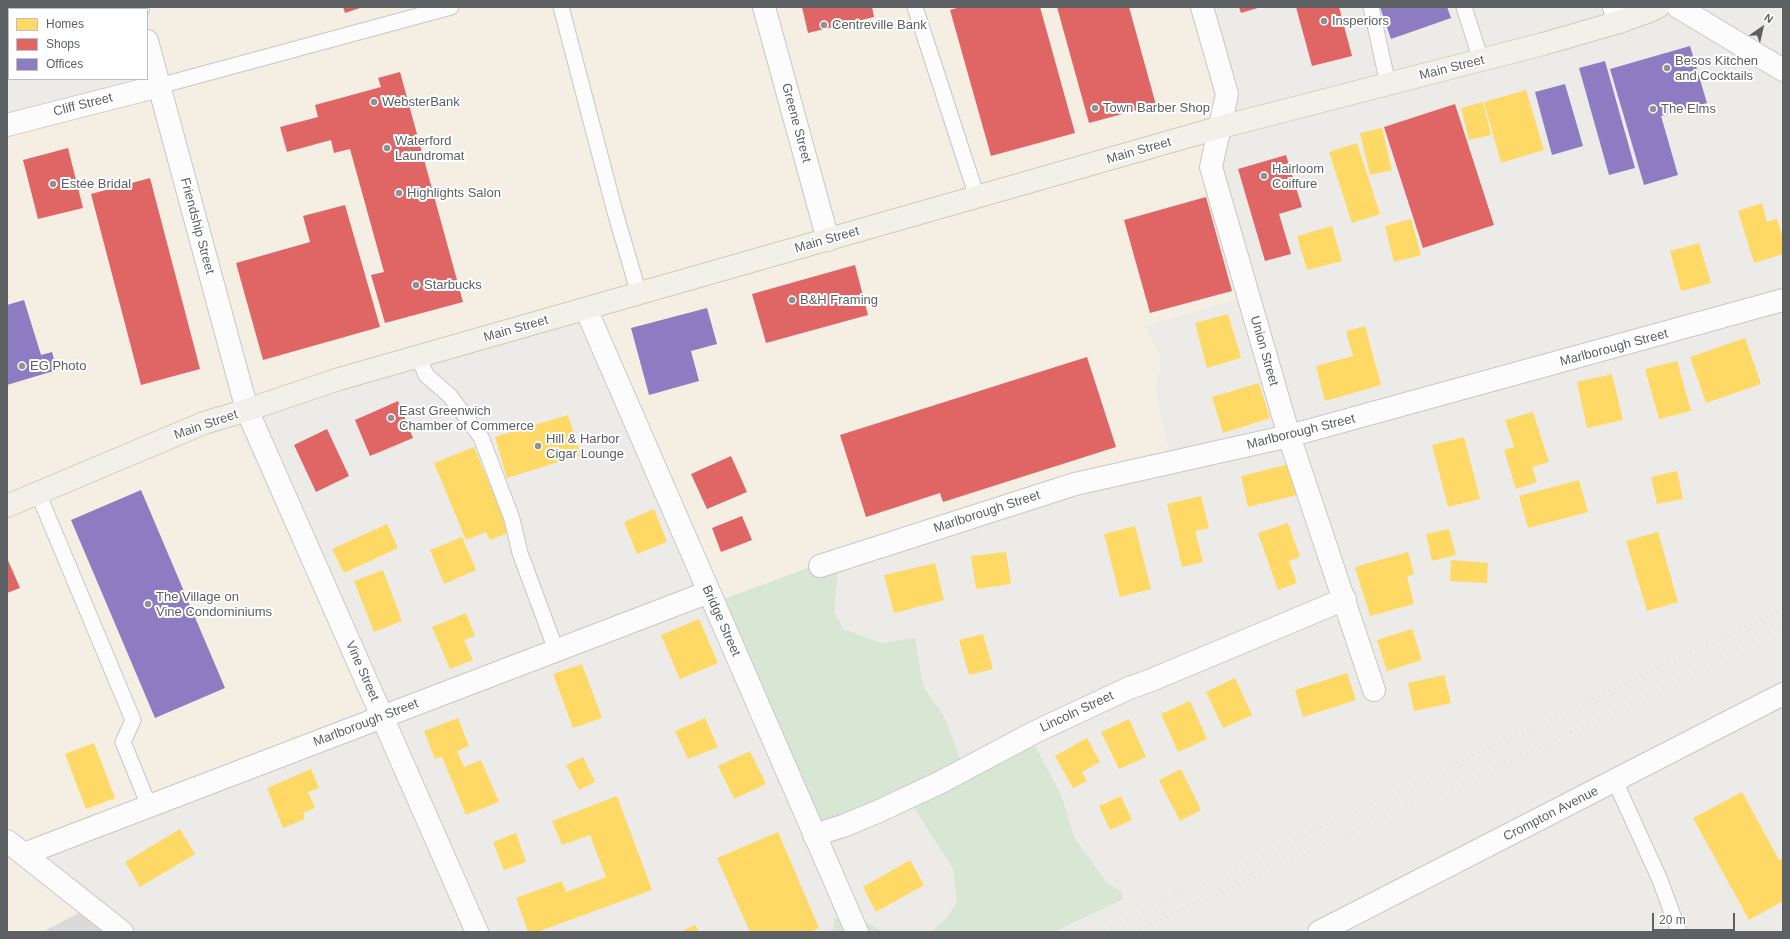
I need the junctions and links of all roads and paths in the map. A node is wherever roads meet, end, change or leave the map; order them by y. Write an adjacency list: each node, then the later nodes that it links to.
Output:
1 (451, 7): 15 (lane)
2 (561, 7): 20 (lane)
3 (764, 7): 19 (street, Greene Street)
4 (915, 7): 18 (lane)
5 (1202, 7): 17 (street, Union Street)
6 (1371, 7): 14 (lane)
7 (1464, 7): 12 (lane)
8 (1658, 7): 10 (main road, Main Street)
9 (1678, 7): 13 (street)
10 (1617, 14): 12 (main road, Main Street)
11 (148, 45): 15 (street, Friendship Street)
12 (1481, 60): 14 (main road, Main Street)
13 (1783, 70)
14 (1388, 84): 17 (main road, Main Street)
15 (159, 86): 16 (street, Cliff Street); 24 (street, Friendship Street)
16 (7, 125)
17 (1221, 127): 18 (main road, Main Street); 25 (street, Union Street)
18 (977, 197): 19 (main road, Main Street)
19 (828, 240): 20 (main road, Main Street)
20 (638, 294): 22 (main road, Main Street)
21 (1783, 300): 25 (street, Marlborough Street)
22 (586, 309): 23 (main road, Main Street); 29 (street, Bridge Street)
23 (418, 356): 24 (main road, Main Street); 31 (lane)
24 (247, 410): 26 (main road, Main Street); 34 (street, Vine Street)
25 (1289, 436): 28 (street, Marlborough Street); 30 (street, Union Street)
26 (38, 493): 27 (main road, Main Street); 36 (lane)
27 (7, 506)
28 (820, 566)
29 (708, 592): 31 (street, Marlborough Street); 37 (street, Bridge Street)
30 (1345, 599): 32 (street, Union Street); 37 (street, Lincoln Street)
31 (556, 650): 34 (street, Marlborough Street)
32 (1374, 690)
33 (1783, 694): 35 (street, Crompton Avenue)
34 (382, 716): 36 (street, Marlborough Street); 40 (street, Vine Street)
35 (1616, 781): 42 (street, Crompton Avenue); 43 (lane)
36 (149, 806): 38 (street, Marlborough Street)
37 (814, 835): 41 (street, Bridge Street)
38 (15, 848): 39 (street)
39 (122, 932)
40 (477, 932)
41 (857, 932)
42 (1319, 932)
43 (1679, 932)

